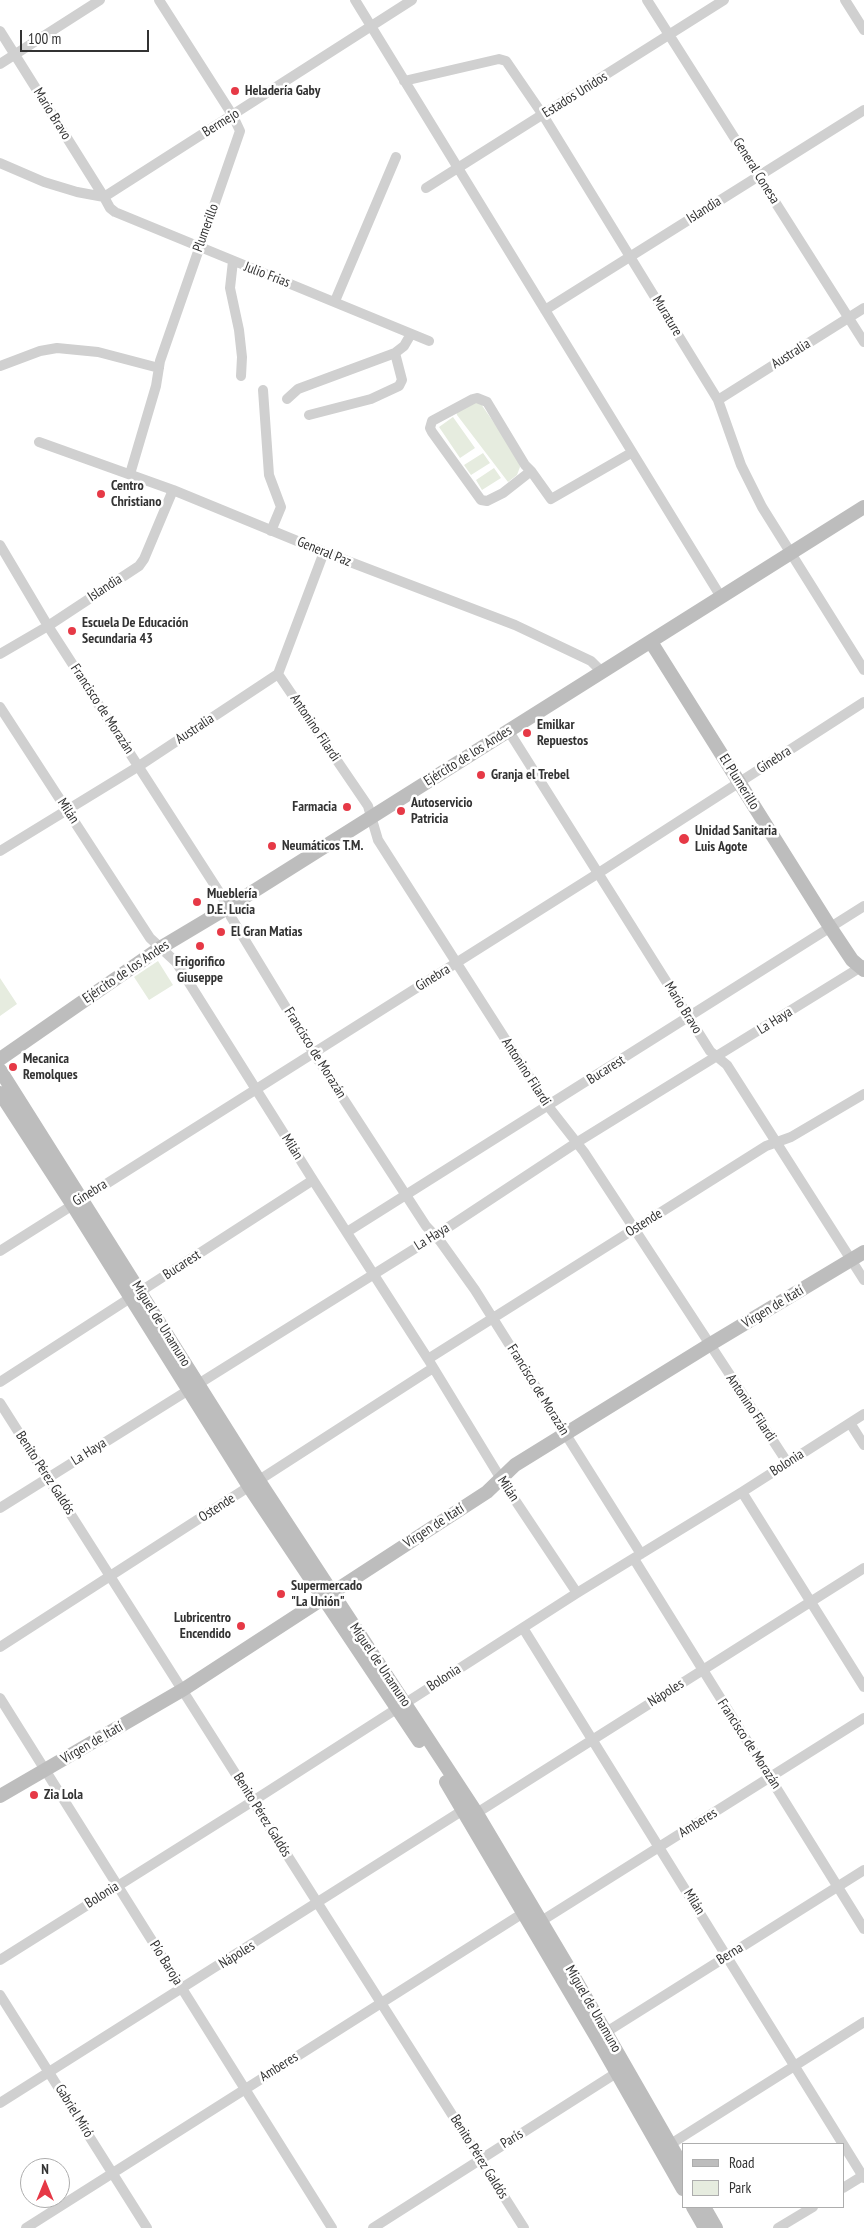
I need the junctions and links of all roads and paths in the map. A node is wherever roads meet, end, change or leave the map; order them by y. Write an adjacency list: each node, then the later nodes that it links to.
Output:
1 (100, 0): 12 (street)
2 (160, 0): 17 (street, Plumerillo)
3 (356, 0): 8 (street)
4 (412, 0): 8 (street, Bermejo)
5 (647, 0): 11 (street, General Conesa)
6 (724, 0): 11 (street, Estados Unidos)
7 (845, 0): 9 (street)
8 (372, 26): 14 (street); 17 (street, Bermejo)
9 (864, 30)
10 (0, 31): 12 (street, Mario Bravo)
11 (670, 35): 16 (street, Estados Unidos); 21 (street, General Conesa)
12 (16, 55): 13 (street); 23 (street, Mario Bravo)
13 (0, 64)
14 (404, 81): 16 (street, Murature); 20 (street)
15 (864, 110): 21 (street, Islandia)
16 (543, 115): 20 (street, Estados Unidos); 25 (street, Murature)
17 (233, 116): 23 (street, Bermejo); 24 (street, Plumerillo)
18 (396, 157): 27 (street)
19 (0, 163): 23 (street)
20 (457, 168): 22 (street, Estados Unidos); 29 (street)
21 (759, 176): 25 (street, Islandia); 30 (street, General Conesa)
22 (426, 188)
23 (106, 201): 24 (street, Julio Frias)
24 (199, 248): 26 (street, Julio Frias); 36 (street, Plumerillo)
25 (630, 256): 29 (street, Islandia); 40 (street, Murature)
26 (233, 261): 27 (street, Julio Frias); 37 (street)
27 (335, 301): 31 (street, Julio Frias)
28 (864, 308): 30 (street, Australia)
29 (545, 310): 43 (street)
30 (849, 318): 33 (street, General Conesa); 40 (street, Australia)
31 (411, 334): 32 (street, Julio Frias); 34 (street)
32 (429, 341)
33 (864, 342)
34 (395, 353): 39 (street); 41 (street)
35 (0, 366): 36 (street)
36 (159, 368): 45 (street, Plumerillo)
37 (240, 376)
38 (263, 390): 48 (street)
39 (287, 399)
40 (718, 400): 51 (street, Murature)
41 (309, 415)
42 (39, 442): 45 (street, General Paz)
43 (631, 453): 44 (street); 52 (street)
44 (531, 471): 44 (street)
45 (130, 474): 46 (street, General Paz)
46 (173, 490): 48 (street, General Paz); 53 (street, Islandia)
47 (864, 507): 51 (street, Ejército de los Andes)
48 (272, 531): 50 (street, General Paz)
49 (0, 545): 53 (street, Francisco de Morazán)
50 (324, 552): 57 (street, General Paz); 58 (street)
51 (792, 554): 52 (street, Ejército de los Andes); 56 (street, Murature)
52 (721, 597): 54 (street, Ejército de los Andes)
53 (48, 626): 55 (street, Islandia); 62 (street, Francisco de Morazán)
54 (650, 642): 57 (street, Ejército de los Andes); 63 (street, El Plumerillo)
55 (0, 654)
56 (864, 670)
57 (602, 672): 61 (street, Ejército de los Andes)
58 (278, 674): 62 (street, Australia); 65 (street, Antonino Filardi)
59 (864, 702): 63 (street, Ginebra)
60 (0, 707): 64 (street, Milán)
61 (508, 730): 65 (street, Ejército de los Andes); 67 (street, Mario Bravo)
62 (139, 766): 64 (street, Australia); 69 (street, Francisco de Morazán)
63 (740, 783): 67 (street, Ginebra); 70 (street, El Plumerillo)
64 (68, 810): 66 (street, Australia); 71 (street, Milán)
65 (372, 816): 69 (street, Ejército de los Andes); 72 (street, Antonino Filardi)
66 (0, 851)
67 (597, 874): 72 (street, Ginebra); 74 (street, Mario Bravo)
68 (864, 906): 70 (street, Bucarest)
69 (227, 908): 71 (street, Ejército de los Andes); 75 (street, Francisco de Morazán)
70 (830, 927): 73 (street, El Plumerillo); 74 (street, Bucarest)
71 (160, 948): 77 (street, Ejército de los Andes); 79 (street, Milán)
72 (456, 963): 75 (street, Ginebra); 82 (street, Antonino Filardi)
73 (863, 968): 76 (street, La Haya)
74 (690, 1018): 76 (street, Mario Bravo); 82 (street, Bucarest)
75 (313, 1052): 79 (street, Ginebra); 86 (street, Francisco de Morazán)
76 (719, 1057): 83 (street, Mario Bravo); 84 (street, La Haya)
77 (0, 1059)
78 (0, 1070): 87 (street, Miguel de Unamuno)
79 (255, 1088): 85 (street, Milán); 87 (street, Ginebra)
80 (0, 1093): 87 (street, Miguel de Unamuno)
81 (864, 1094): 83 (street, Ostende)
82 (548, 1106): 84 (street, Antonino Filardi); 86 (street, Bucarest)
83 (776, 1142): 88 (street, Ostende); 93 (street, Mario Bravo)
84 (576, 1143): 88 (street, Antonino Filardi); 90 (street, La Haya)
85 (313, 1180): 89 (street, Milán); 96 (street, Bucarest)
86 (406, 1196): 89 (street, Bucarest); 90 (street, Francisco de Morazán)
87 (77, 1201): 91 (street, Ginebra); 96 (street, Miguel de Unamuno)
88 (634, 1229): 97 (street, Ostende); 98 (street, Antonino Filardi)
89 (347, 1232): 94 (street, Milán)
90 (435, 1236): 94 (street, La Haya); 97 (street, Francisco de Morazán)
91 (0, 1251)
92 (864, 1252): 93 (street, Virgen de Itatí)
93 (851, 1260): 95 (street, Mario Bravo); 98 (street, Virgen de Itatí)
94 (374, 1273): 99 (street, Milán); 101 (street, La Haya)
95 (864, 1280)
96 (136, 1295): 100 (street, Bucarest); 101 (street, Miguel de Unamuno)
97 (494, 1320): 99 (street, Ostende); 105 (street, Francisco de Morazán)
98 (709, 1345): 105 (street, Virgen de Itatí); 107 (street, Antonino Filardi)
99 (431, 1364): 109 (street, Milán); 110 (street, Ostende)
100 (0, 1382)
101 (193, 1387): 108 (street, La Haya); 110 (street, Miguel de Unamuno)
102 (0, 1403): 108 (street, Benito Pérez Galdós)
103 (864, 1414): 104 (street, Bolonia)
104 (850, 1423): 106 (street); 107 (street, Bolonia)
105 (565, 1433): 109 (street, Virgen de Itatí); 113 (street, Francisco de Morazán)
106 (864, 1445)
107 (787, 1462): 111 (street, Bolonia)
108 (48, 1478): 112 (street, La Haya); 115 (street, Benito Pérez Galdós)
109 (501, 1479): 116 (street, Milán); 117 (street, Virgen de Itatí)
110 (254, 1485): 115 (street, Ostende); 117 (street, Miguel de Unamuno)
111 (742, 1492): 113 (street, Bolonia); 118 (street)
112 (0, 1508)
113 (638, 1556): 116 (street, Bolonia); 121 (street, Francisco de Morazán)
114 (864, 1568): 118 (street, Nápoles)
115 (111, 1576): 120 (street, Ostende); 123 (street, Benito Pérez Galdós)
116 (577, 1593): 119 (street, Bolonia)
117 (328, 1595): 123 (street, Virgen de Itatí); 125 (street, Miguel de Unamuno)
118 (811, 1602): 121 (street, Nápoles); 122 (street)
119 (523, 1628): 125 (street, Bolonia); 127 (street, Milán)
120 (0, 1647)
121 (702, 1671): 127 (street, Nápoles); 129 (street, Francisco de Morazán)
122 (864, 1686)
123 (184, 1689): 128 (street, Virgen de Itatí); 131 (street, Benito Pérez Galdós)
124 (0, 1698): 128 (street, Pío Baroja)
125 (401, 1706): 131 (street, Bolonia); 132 (street, Miguel de Unamuno)
126 (864, 1718): 129 (street, Amberes)
127 (592, 1739): 132 (street, Nápoles); 133 (street, Milán)
128 (44, 1770): 130 (street, Virgen de Itatí); 135 (street, Pío Baroja)
129 (771, 1778): 133 (street, Amberes); 136 (street, Francisco de Morazán)
130 (0, 1796)
131 (253, 1801): 135 (street, Bolonia); 137 (street, Benito Pérez Galdós)
132 (470, 1812): 137 (street, Nápoles); 138 (street, Miguel de Unamuno)
133 (660, 1847): 139 (street, Amberes); 141 (street, Milán)
134 (864, 1870): 136 (street, Berna)
135 (117, 1885): 142 (street, Bolonia); 143 (street, Pío Baroja)
136 (838, 1886): 140 (street, Francisco de Morazán); 141 (street, Berna)
137 (318, 1903): 143 (street, Nápoles); 145 (street, Benito Pérez Galdós)
138 (528, 1910): 139 (street, Miguel de Unamuno); 145 (street, Amberes)
139 (537, 1924): 147 (street, Miguel de Unamuno)
140 (864, 1929)
141 (727, 1956): 147 (street, Berna); 148 (street, Milán)
142 (0, 1960)
143 (182, 1989): 150 (street, Nápoles); 151 (street, Pío Baroja)
144 (0, 1995): 150 (street, Gabriel Miró)
145 (381, 2002): 151 (street, Amberes); 156 (street, Benito Pérez Galdós)
146 (864, 2022): 148 (street)
147 (601, 2035): 149 (street, Miguel de Unamuno)
148 (795, 2066): 153 (street, Milán); 155 (street)
149 (622, 2070): 155 (street, Miguel de Unamuno); 156 (street, París)
150 (50, 2072): 152 (street, Nápoles); 158 (street, Gabriel Miró)
151 (244, 2088): 158 (street, Amberes); 167 (street, Pío Baroja)
152 (0, 2103)
153 (843, 2143)
154 (844, 2144): 159 (street, Milán)
155 (666, 2147): 157 (street, Miguel de Unamuno); 160 (street, Miguel de Unamuno)
156 (480, 2160): 168 (street, París); 169 (street, Benito Pérez Galdós)
157 (682, 2166)
158 (113, 2173): 165 (street, Amberes); 166 (street, Gabriel Miró)
159 (864, 2176): 161 (street)
160 (682, 2187)
161 (844, 2187)
162 (694, 2208): 170 (street)
163 (705, 2208): 171 (street)
164 (810, 2208): 172 (street)
165 (26, 2228)
166 (148, 2228)
167 (332, 2228)
168 (373, 2228)
169 (524, 2228)
170 (705, 2228)
171 (716, 2228)
172 (778, 2228)

